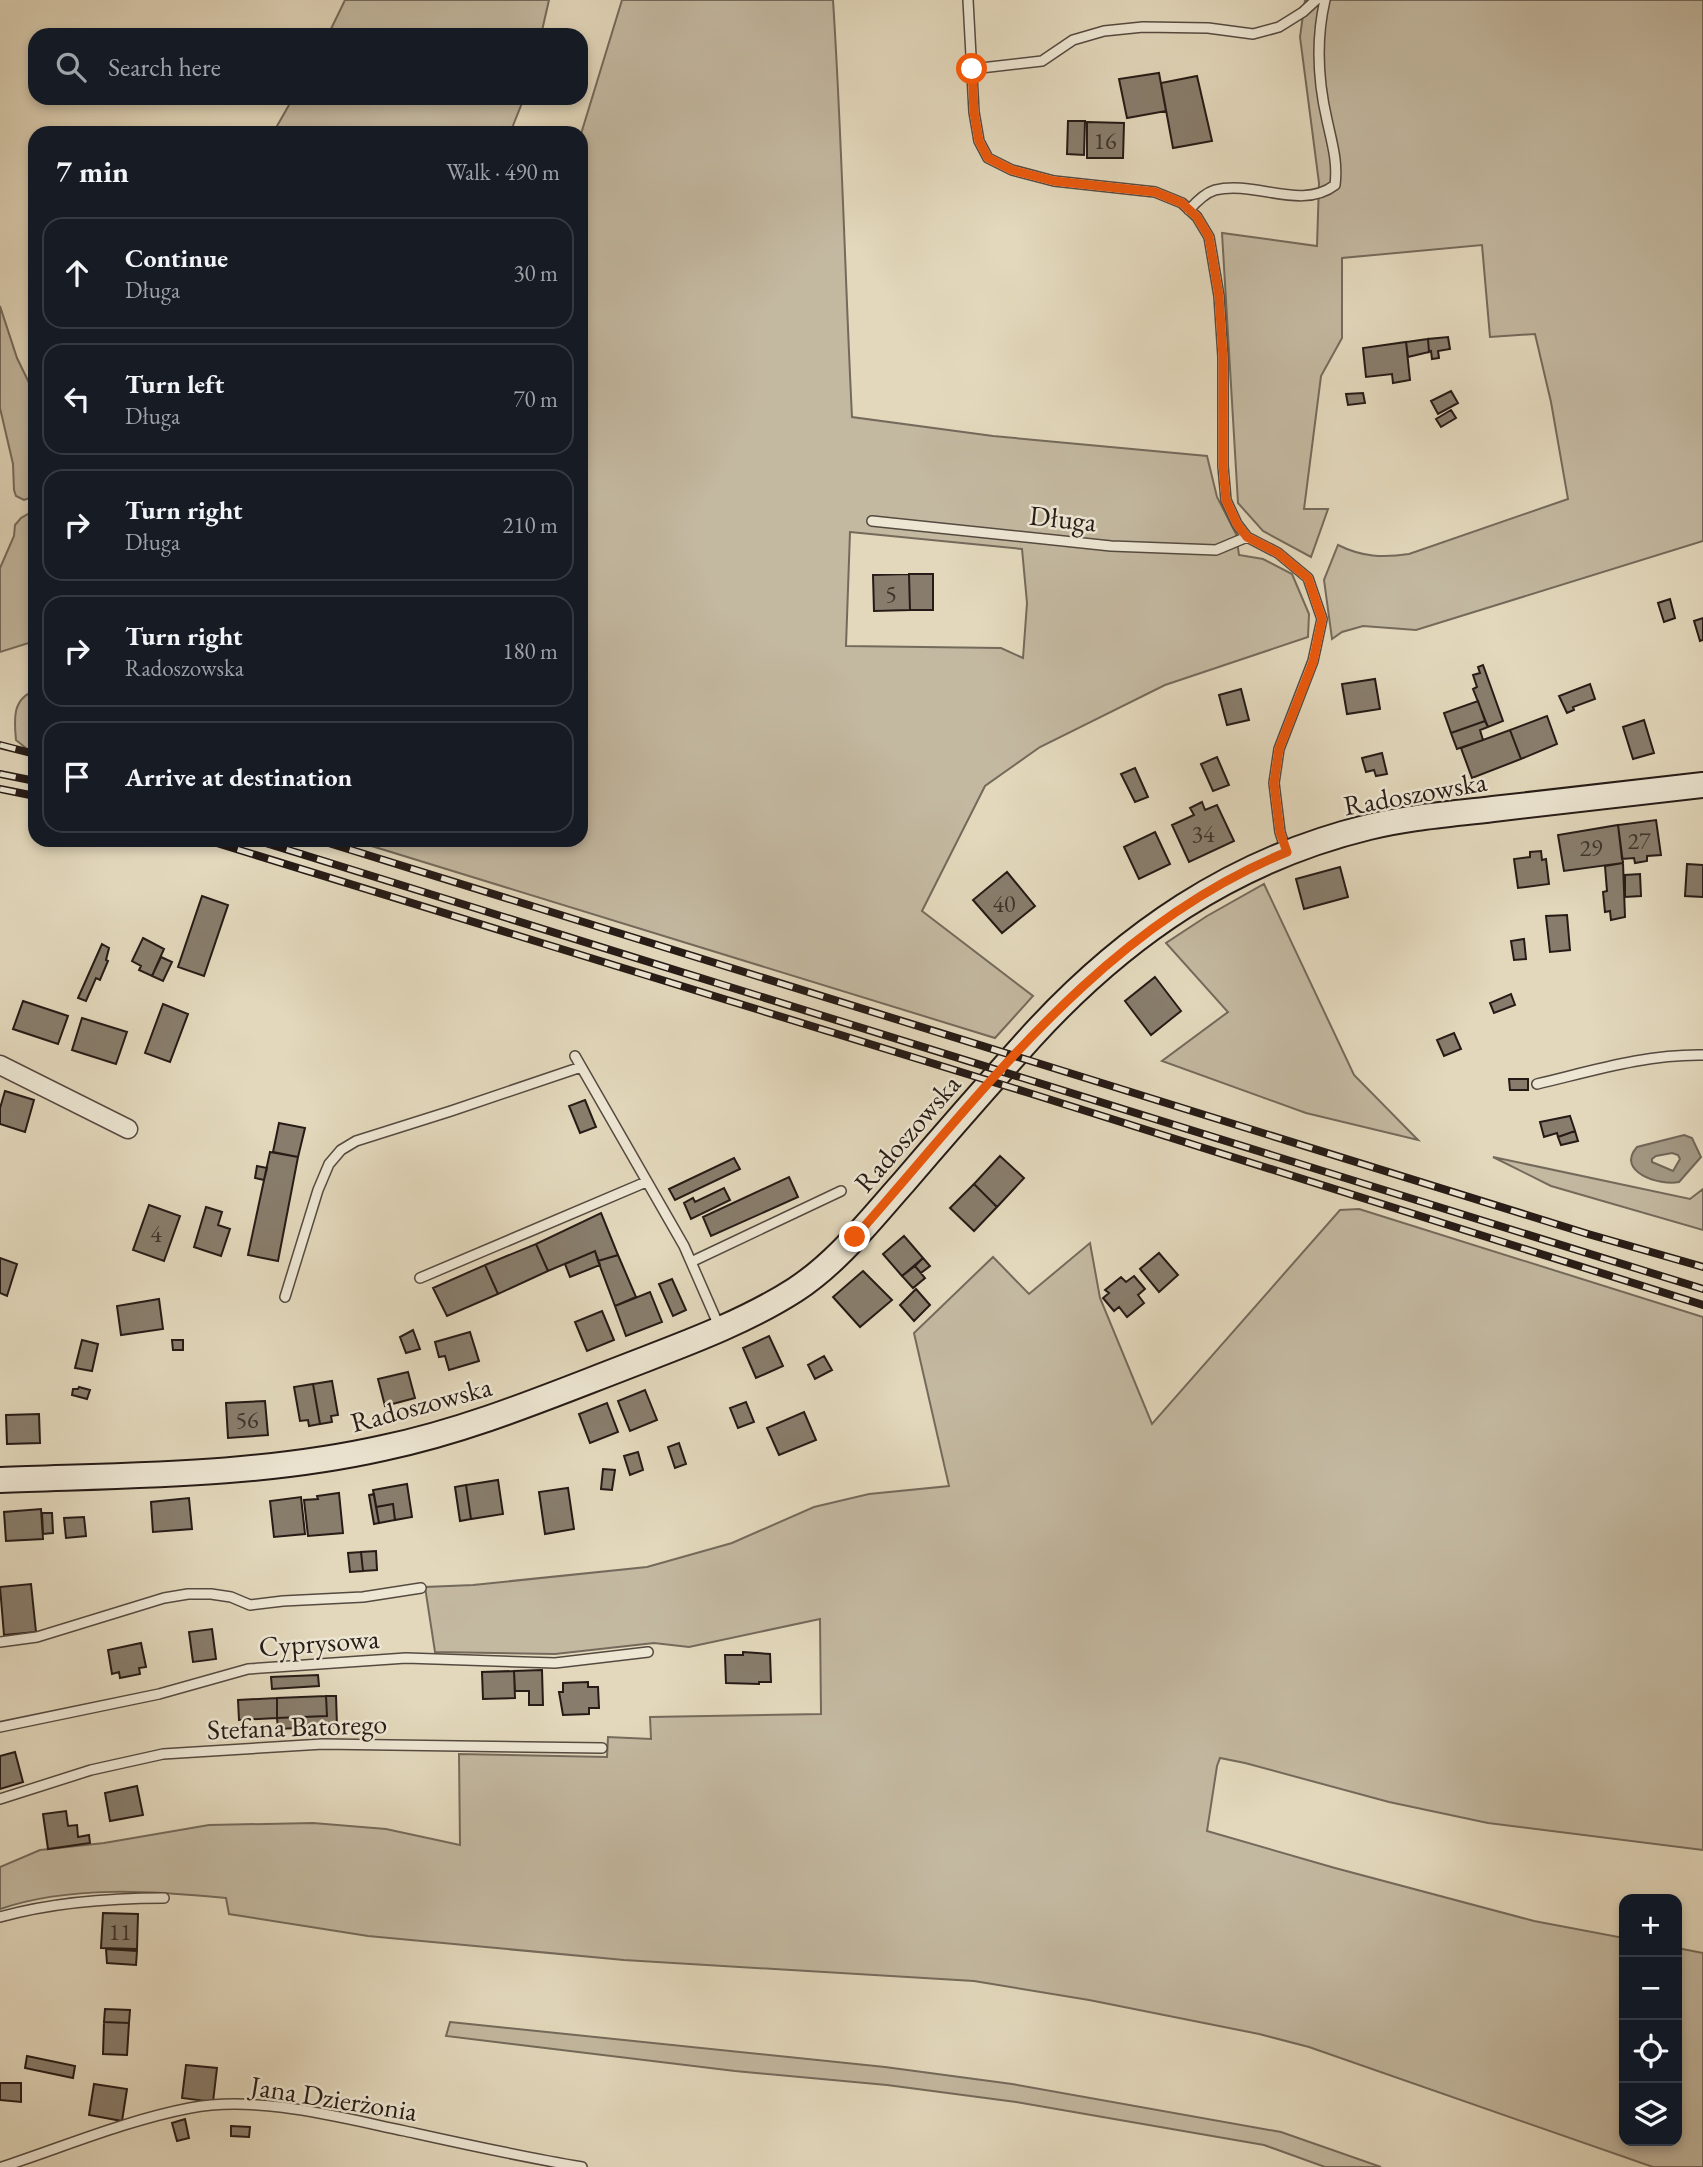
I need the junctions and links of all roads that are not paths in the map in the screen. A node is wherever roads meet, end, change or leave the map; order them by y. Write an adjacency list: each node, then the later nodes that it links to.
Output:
1 (968, 0): 4 (lane)
2 (1316, 0): 4 (lane)
3 (1325, 0): 5 (lane)
4 (972, 69): 5 (lane)
5 (1189, 210): 7 (lane)
6 (872, 521): 7 (lane, Długa)
7 (1247, 537): 9 (lane)
8 (1703, 785): 9 (street, Radoszowska)
9 (1287, 852): 21 (street, Radoszowska)
10 (1703, 1055): 14 (lane)
11 (575, 1056): 13 (lane)
12 (0, 1065): 15 (street)
13 (581, 1067): 16 (lane); 20 (lane)
14 (1536, 1084)
15 (128, 1129)
16 (646, 1182): 18 (lane); 19 (lane)
17 (841, 1191): 18 (lane)
18 (691, 1262): 21 (lane)
19 (420, 1278)
20 (285, 1297)
21 (720, 1328): 22 (street, Radoszowska)
22 (0, 1480)
23 (421, 1588): 24 (lane)
24 (0, 1642)
25 (648, 1652): 26 (lane, Cyprysowa)
26 (0, 1727)
27 (603, 1748): 28 (lane, Stefana Batorego)
28 (0, 1799)
29 (164, 1898): 30 (lane)
30 (0, 1917)
31 (2, 2167): 32 (lane, Jana Dzierżonia)
32 (582, 2167)

